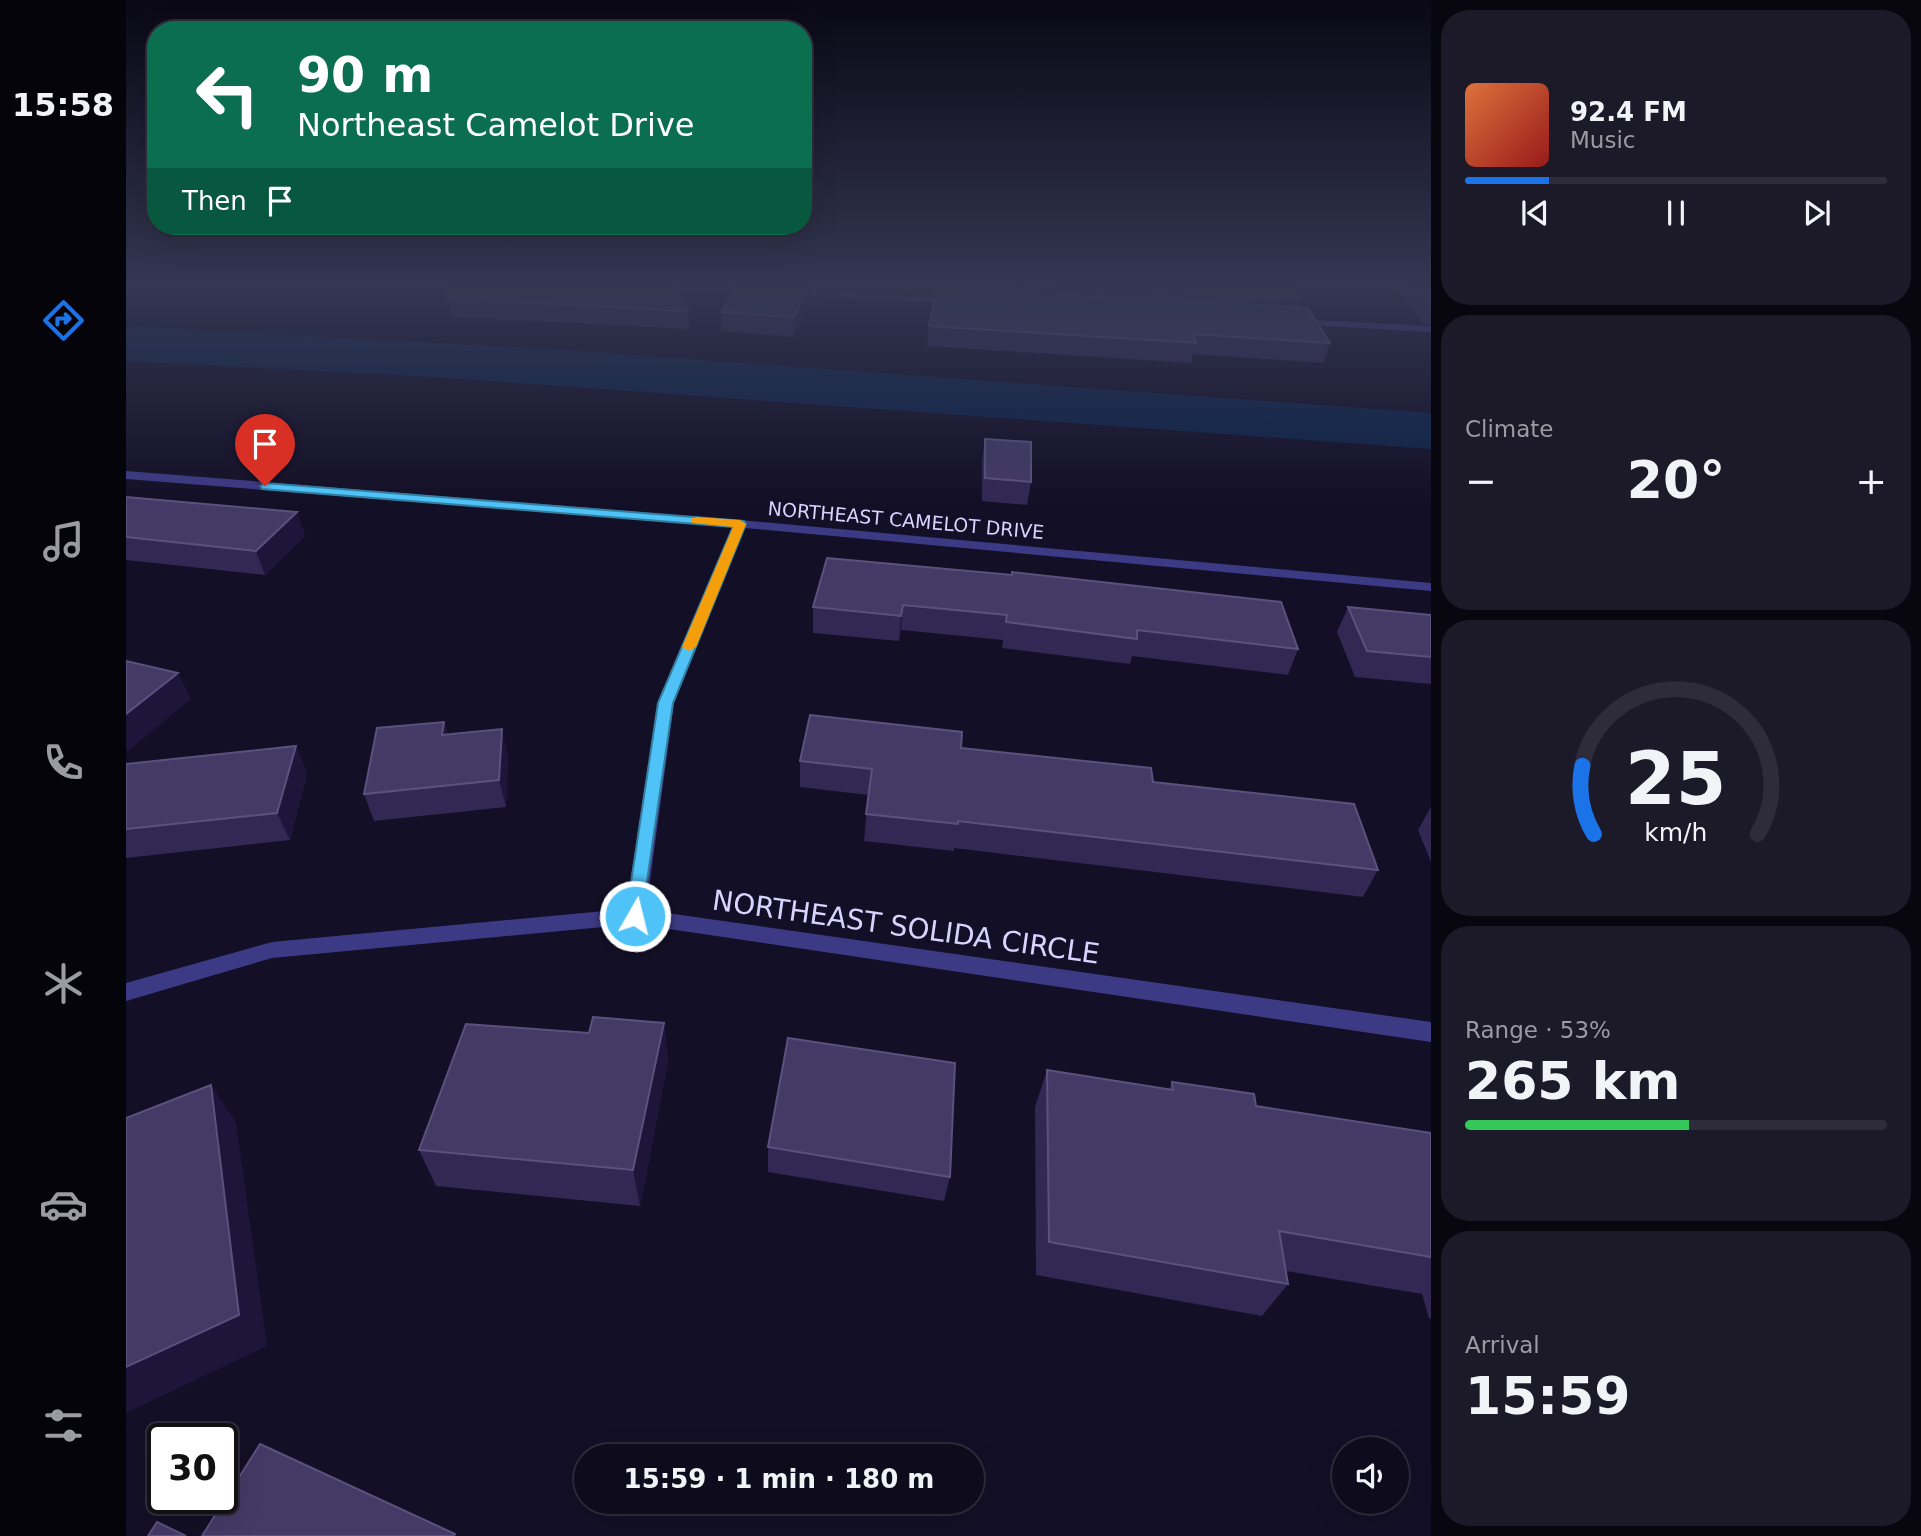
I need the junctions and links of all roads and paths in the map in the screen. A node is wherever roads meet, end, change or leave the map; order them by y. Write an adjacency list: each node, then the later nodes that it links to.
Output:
1 (126, 475): 2 (street, NORTHEAST CAMELOT DRIVE)
2 (740, 524): 3 (street, NORTHEAST CAMELOT DRIVE); 4 (street)
3 (1431, 587)
4 (635, 916): 5 (street, NORTHEAST SOLIDA CIRCLE); 6 (street, NORTHEAST SOLIDA CIRCLE)
5 (126, 992)
6 (1431, 1032)

